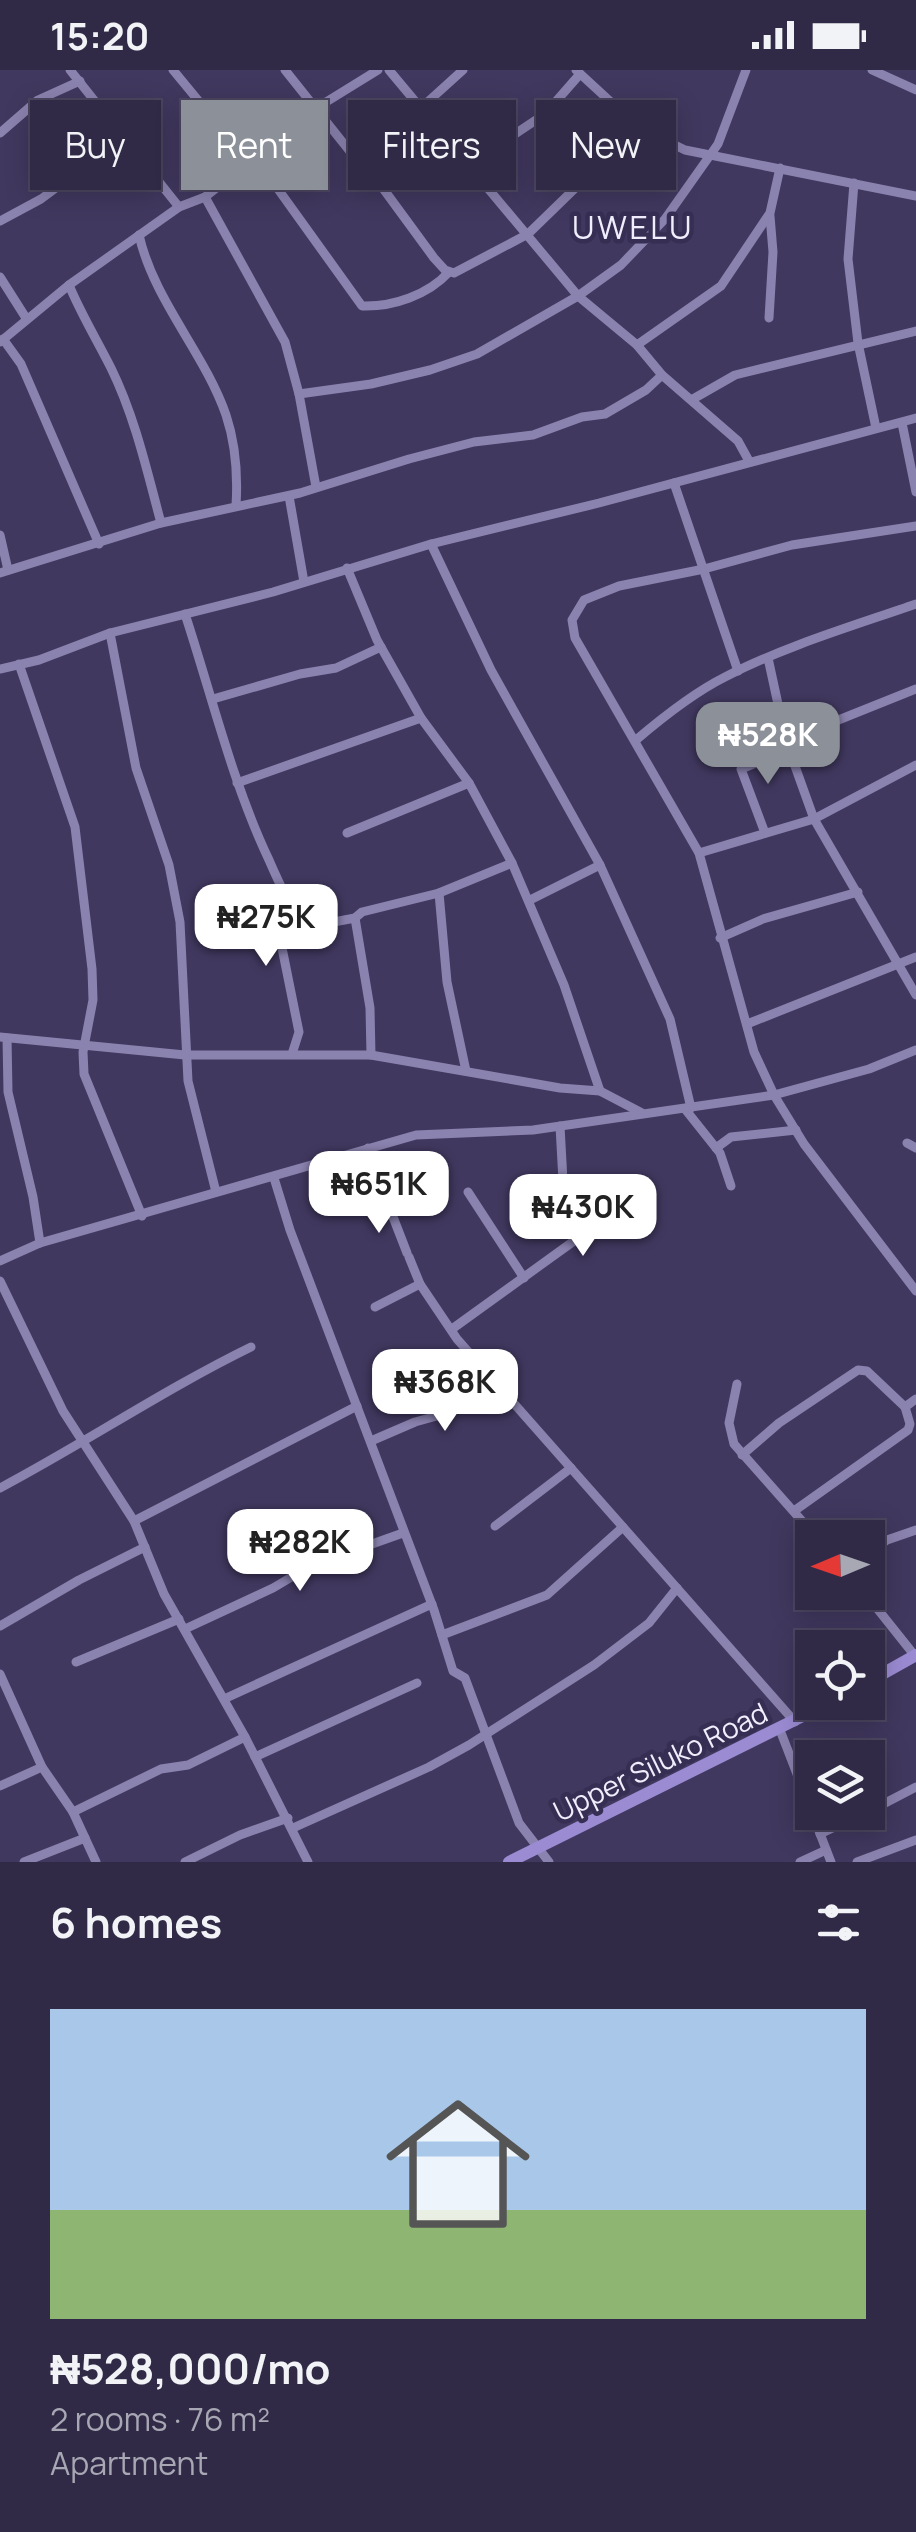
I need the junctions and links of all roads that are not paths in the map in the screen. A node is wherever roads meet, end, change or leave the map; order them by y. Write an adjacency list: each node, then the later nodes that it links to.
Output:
1 (70, 70): 11 (street)
2 (174, 70): 14 (street)
3 (286, 70): 15 (street)
4 (378, 70): 10 (street)
5 (389, 70): 17 (street)
6 (463, 70): 18 (street)
7 (746, 70): 24 (street)
8 (872, 70): 12 (street)
9 (578, 72): 19 (street); 22 (street)
10 (363, 75): 16 (street)
11 (80, 81): 13 (street); 21 (street)
12 (916, 90)
13 (96, 100)
14 (200, 100)
15 (312, 100)
16 (328, 100)
17 (414, 100)
18 (430, 100)
19 (609, 100)
20 (328, 121): 40 (street)
21 (0, 133)
22 (516, 133)
23 (676, 146): 24 (street)
24 (711, 156): 25 (street); 43 (street)
25 (780, 168): 27 (street); 36 (street)
26 (161, 183): 35 (street)
27 (854, 183): 33 (street); 48 (street)
28 (54, 190): 37 (street)
29 (213, 190): 34 (street)
30 (275, 190): 40 (street)
31 (491, 190): 38 (street)
32 (573, 190): 38 (street)
33 (916, 196)
34 (204, 197): 35 (street); 51 (street)
35 (179, 207): 39 (street)
36 (770, 214): 45 (street); 49 (street)
37 (0, 221)
38 (528, 234): 40 (street); 43 (street)
39 (140, 235): 42 (street); 61 (street)
40 (449, 272)
41 (0, 276): 44 (street)
42 (68, 285): 44 (street); 62 (street)
43 (578, 296): 49 (street); 51 (street)
44 (26, 318): 47 (street)
45 (769, 318)
46 (916, 331): 48 (street)
47 (2, 341): 65 (street)
48 (858, 343): 52 (street); 55 (street)
49 (637, 345): 50 (street)
50 (662, 376): 52 (street); 58 (street)
51 (300, 394): 58 (street)
52 (693, 400): 56 (street)
53 (916, 418): 54 (street)
54 (902, 422): 55 (street); 59 (street)
55 (876, 428): 56 (street)
56 (749, 461): 57 (street)
57 (674, 484): 66 (street); 68 (street)
58 (316, 488): 60 (street)
59 (916, 492)
60 (289, 496): 61 (street); 70 (street)
61 (236, 506): 62 (street)
62 (161, 523): 65 (street)
63 (916, 526): 68 (street)
64 (0, 535): 69 (street)
65 (99, 544): 69 (street)
66 (431, 544): 67 (street); 92 (street)
67 (347, 568): 70 (street); 74 (street)
68 (704, 569): 78 (street); 82 (street)
69 (4, 571)
70 (304, 582): 72 (street)
71 (916, 604): 75 (street)
72 (186, 614): 73 (street); 80 (street)
73 (110, 633): 76 (street); 106 (street)
74 (381, 647): 80 (street); 81 (street)
75 (768, 658): 78 (street); 83 (street)
76 (19, 664): 77 (street); 104 (street)
77 (0, 669)
78 (738, 672): 82 (street)
79 (916, 689): 83 (street)
80 (212, 698): 85 (street)
81 (422, 718): 85 (street); 86 (street)
82 (636, 740): 90 (street)
83 (788, 746): 87 (street); 89 (street)
84 (916, 765): 87 (street)
85 (237, 783): 97 (street)
86 (469, 783): 88 (street); 91 (street)
87 (814, 819): 89 (street); 93 (street)
88 (347, 833)
89 (766, 834): 90 (street)
90 (699, 853): 98 (street)
91 (512, 862): 94 (street); 95 (street)
92 (600, 866): 95 (street); 112 (street)
93 (858, 892): 98 (street); 100 (street)
94 (439, 893): 96 (street); 109 (street)
95 (530, 900): 110 (street)
96 (355, 918): 97 (street); 108 (street)
97 (307, 926): 107 (street)
98 (720, 938): 102 (street)
99 (916, 957): 100 (street)
100 (897, 965): 101 (street); 102 (street)
101 (916, 995)
102 (747, 1024): 111 (street)
103 (4, 1037): 104 (street); 123 (street)
104 (84, 1046): 106 (street); 122 (street)
105 (916, 1050): 111 (street)
106 (185, 1054): 107 (street); 120 (street)
107 (292, 1054): 108 (street)
108 (371, 1055): 109 (street)
109 (466, 1071): 110 (street)
110 (600, 1090): 113 (street)
111 (774, 1095): 112 (street); 115 (street)
112 (688, 1109): 113 (street); 117 (street)
113 (642, 1112): 114 (street)
114 (560, 1126): 116 (street); 125 (street)
115 (796, 1130): 117 (street); 128 (street)
116 (368, 1148): 118 (street); 127 (street)
117 (716, 1148): 119 (street)
118 (274, 1178): 120 (street); 135 (street)
119 (731, 1186)
120 (216, 1192): 122 (street)
121 (468, 1192): 125 (street)
122 (142, 1216): 123 (street)
123 (40, 1243): 124 (street)
124 (0, 1261)
125 (524, 1278): 130 (street)
126 (0, 1281): 137 (street)
127 (420, 1284): 129 (street); 130 (street)
128 (916, 1291)
129 (376, 1306)
130 (452, 1329): 132 (street)
131 (251, 1346): 137 (street)
132 (496, 1383): 138 (street); 140 (street)
133 (737, 1384): 139 (street)
134 (916, 1399): 136 (street)
135 (358, 1406): 138 (street); 144 (street)
136 (905, 1407): 139 (street); 142 (street)
137 (81, 1439): 141 (street); 144 (street)
138 (370, 1441): 148 (street)
139 (742, 1455): 142 (street)
140 (571, 1468): 145 (street); 146 (street)
141 (0, 1488)
142 (794, 1512): 143 (street)
143 (801, 1520)
144 (134, 1521): 150 (street)
145 (495, 1526)
146 (623, 1527): 151 (street); 157 (street)
147 (916, 1530): 149 (street)
148 (403, 1534): 152 (street); 156 (street)
149 (885, 1541)
150 (144, 1547): 154 (street); 155 (street)
151 (677, 1588): 165 (street); 167 (street)
152 (432, 1604): 157 (street); 163 (street)
153 (879, 1610): 158 (street)
154 (179, 1619): 156 (street); 159 (street)
155 (0, 1626)
156 (185, 1629): 163 (street)
157 (442, 1635): 167 (street)
158 (916, 1656): 160 (main road)
159 (76, 1662)
160 (885, 1673)
161 (0, 1674): 170 (street)
162 (418, 1683): 169 (street)
163 (224, 1698): 168 (street)
164 (799, 1720): 165 (main road, Upper Siluko Road)
165 (795, 1722): 166 (main road, Upper Siluko Road)
166 (780, 1730): 177 (street); 180 (main road, Upper Siluko Road)
167 (483, 1733): 175 (street); 180 (street)
168 (246, 1737): 169 (street); 174 (street)
169 (255, 1756): 175 (street)
170 (42, 1767): 171 (street); 174 (street)
171 (0, 1786)
172 (916, 1787): 173 (street)
173 (885, 1802)
174 (73, 1812): 178 (street)
175 (290, 1823): 184 (street); 185 (street)
176 (828, 1830): 177 (street)
177 (820, 1834): 181 (street)
178 (85, 1838): 182 (street); 183 (street)
179 (916, 1840): 190 (street)
180 (541, 1848): 186 (main road, Upper Siluko Road); 187 (street)
181 (826, 1850): 188 (street); 189 (street)
182 (24, 1862)
183 (96, 1862)
184 (184, 1862)
185 (308, 1862)
186 (508, 1862)
187 (548, 1862)
188 (800, 1862)
189 (831, 1862)
190 (857, 1862)

